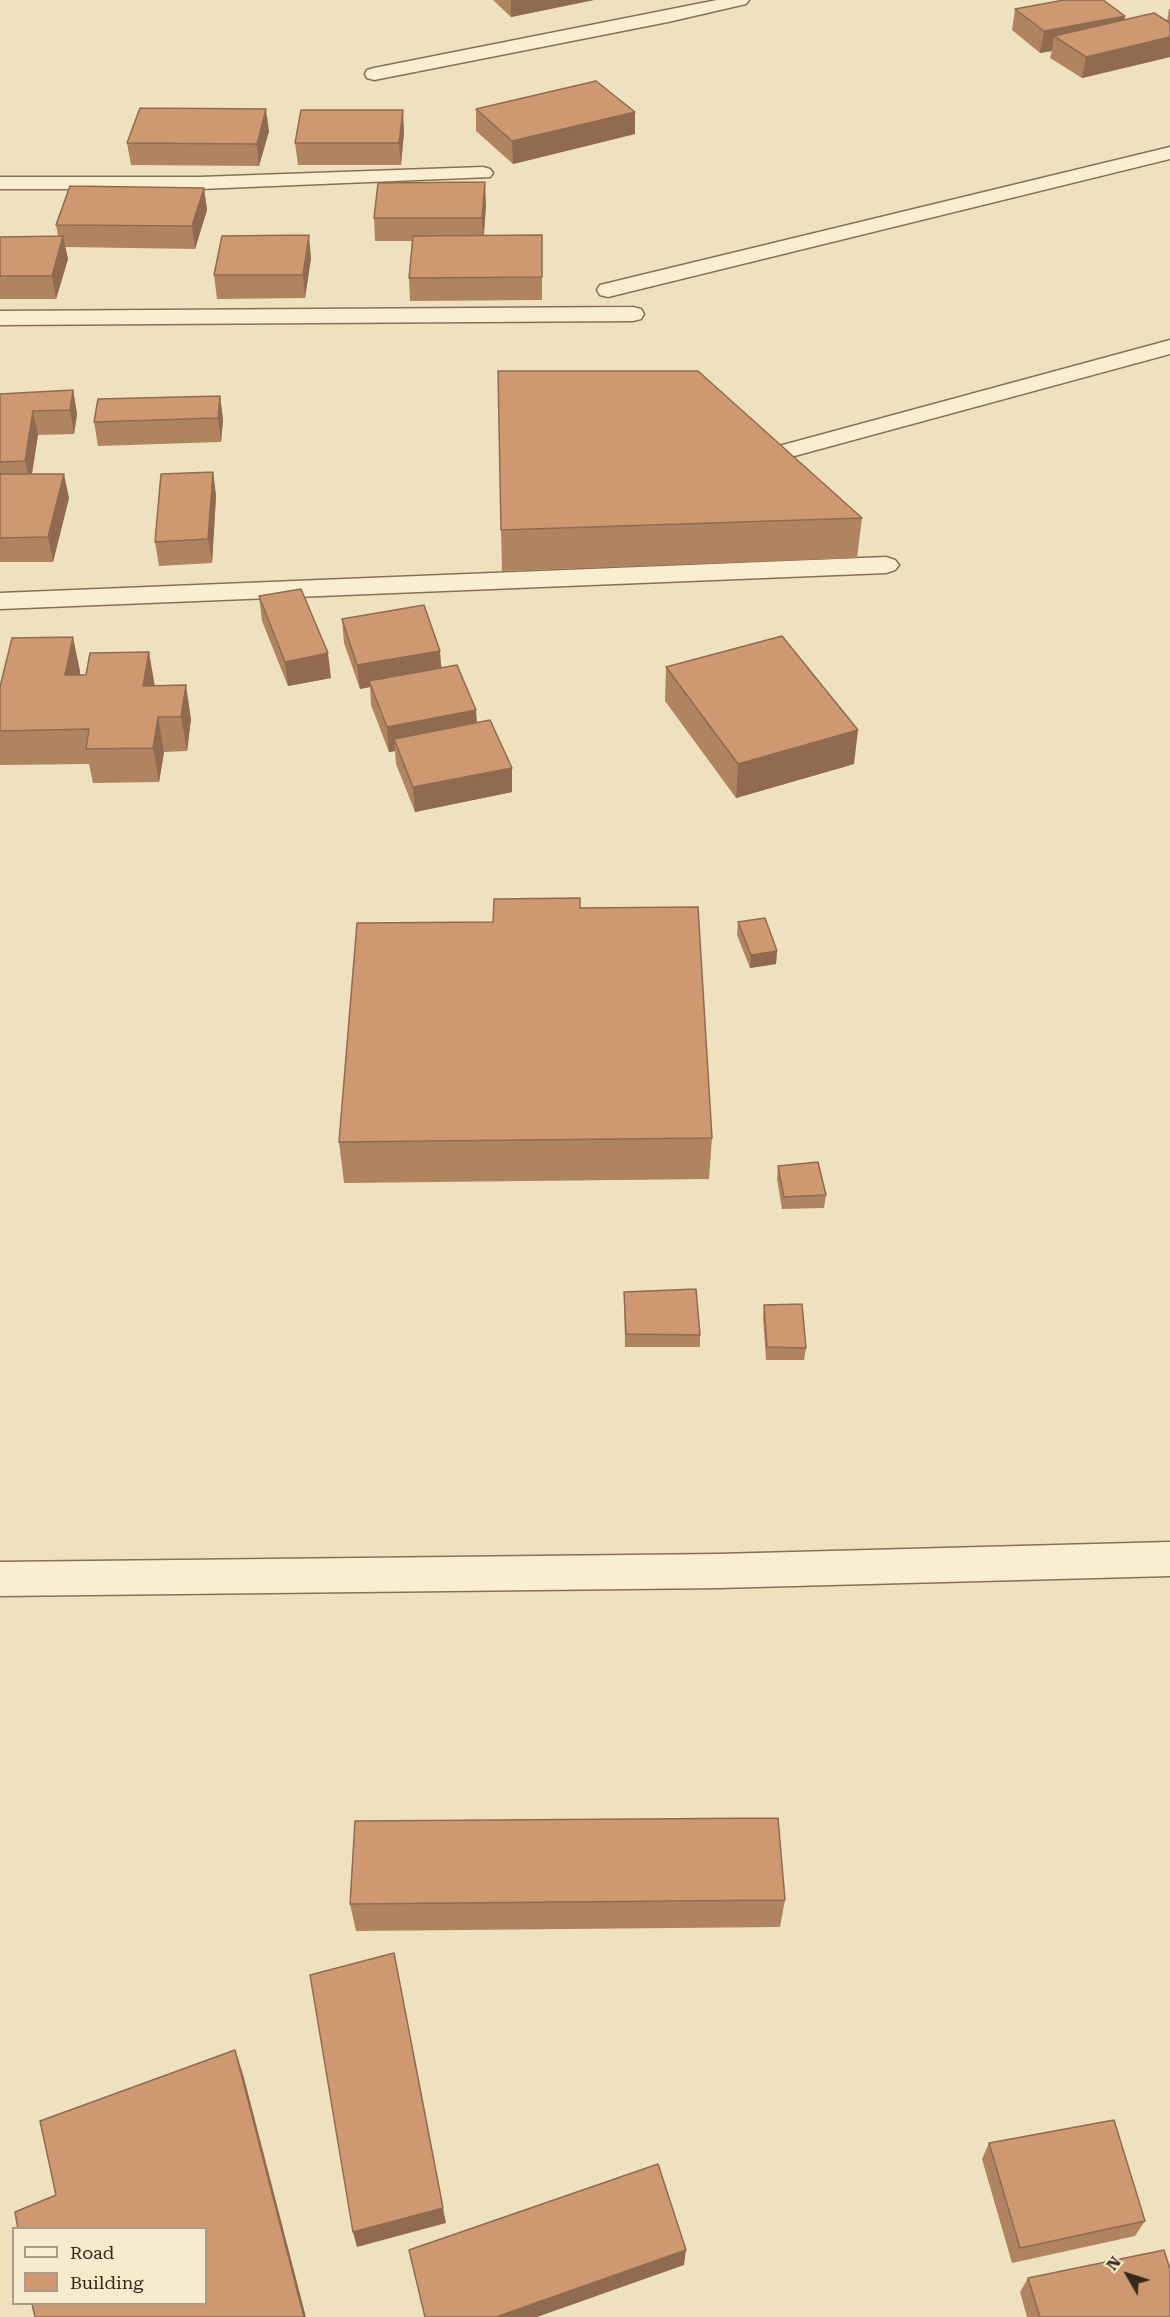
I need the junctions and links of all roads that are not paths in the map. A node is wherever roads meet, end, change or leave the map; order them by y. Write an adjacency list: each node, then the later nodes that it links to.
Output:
1 (647, 0): 3 (street)
2 (740, 0): 3 (street)
3 (668, 17): 4 (street)
4 (374, 74)
5 (1170, 153): 8 (street)
6 (483, 173): 7 (street)
7 (0, 183)
8 (608, 290)
9 (633, 314): 10 (street)
10 (0, 318)
11 (1170, 347): 12 (street)
12 (776, 454)
13 (886, 565): 14 (street)
14 (0, 601)
15 (1170, 1559): 16 (street)
16 (0, 1579)

